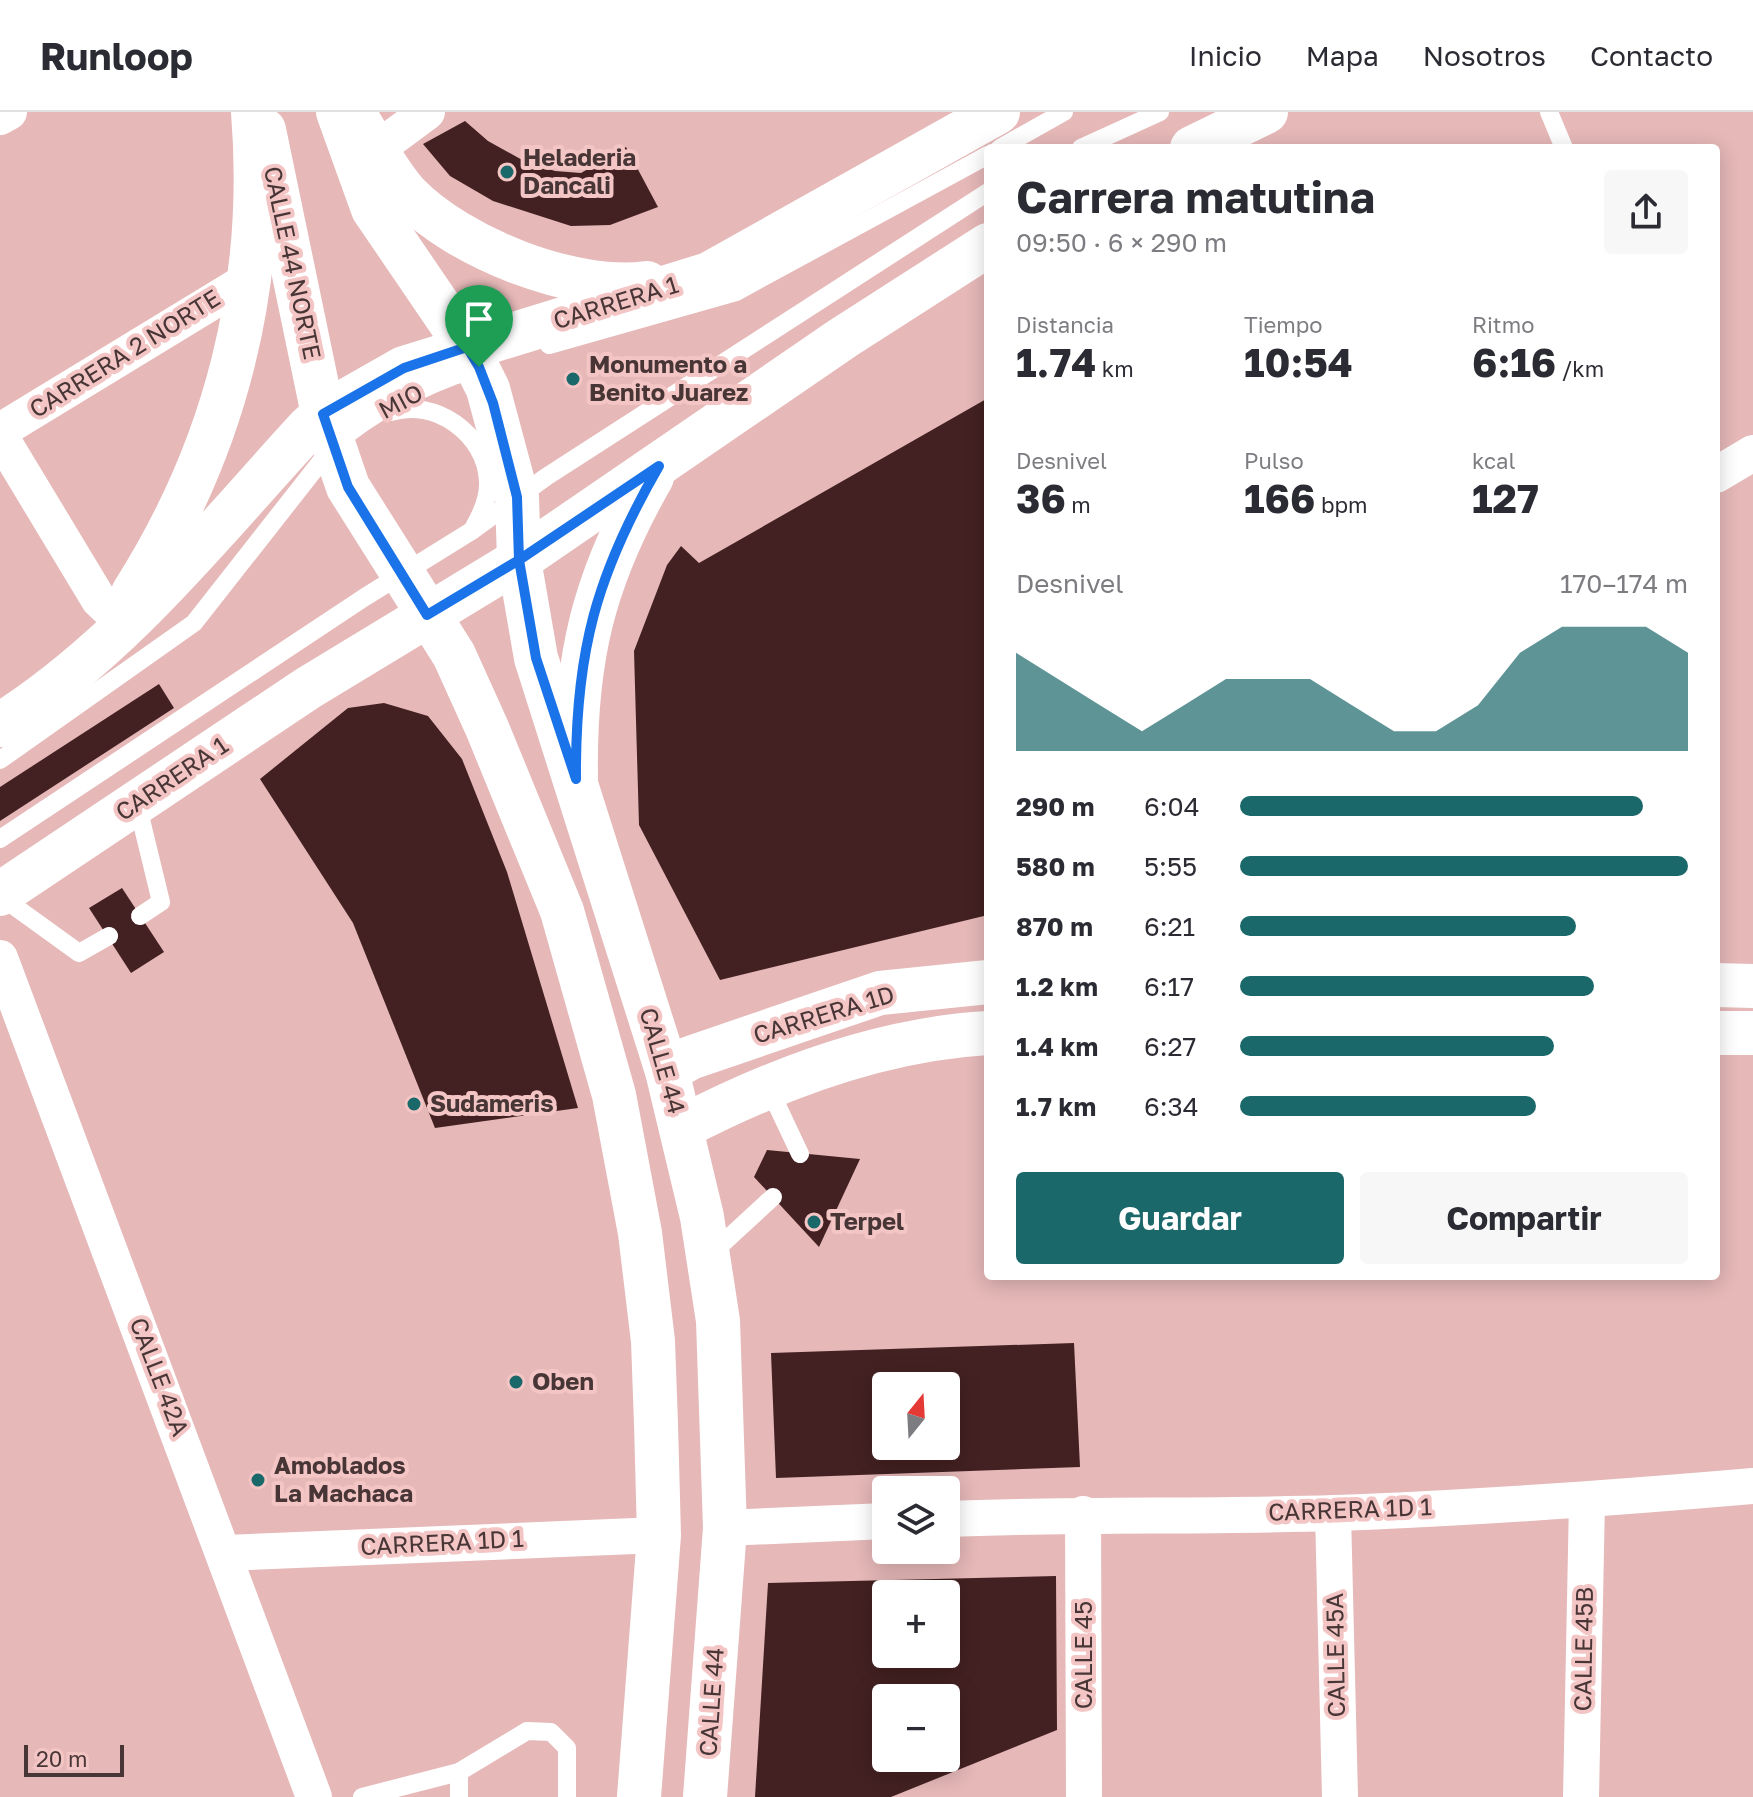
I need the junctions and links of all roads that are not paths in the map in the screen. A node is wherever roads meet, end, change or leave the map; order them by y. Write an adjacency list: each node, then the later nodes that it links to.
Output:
1 (9, 112): 12 (street)
2 (253, 112): 22 (main road)
3 (260, 112): 25 (main road, CALLE 44 NORTE)
4 (338, 112): 24 (main road)
5 (353, 112): 17 (main road)
6 (427, 112): 17 (street)
7 (998, 112): 21 (main road, CARRERA 1)
8 (1064, 112): 13 (lane)
9 (1160, 112): 14 (lane)
10 (1266, 112): 15 (main road)
11 (1549, 112): 16 (lane)
12 (0, 117)
13 (1007, 144)
14 (1090, 144)
15 (1200, 144)
16 (1562, 144)
17 (377, 149): 21 (main road)
18 (984, 157): 23 (lane)
19 (984, 195): 30 (lane)
20 (984, 248): 28 (main road, CARRERA 1)
21 (709, 274): 24 (main road, CARRERA 1)
22 (251, 278): 26 (street, CARRERA 2 NORTE); 35 (main road)
23 (529, 351)
24 (479, 359): 25 (main road, CARRERA 1); 30 (main road, CALLE 44)
25 (336, 429): 31 (lane); 33 (main road); 36 (main road, CARRERA 1); 38 (lane)
26 (0, 434): 35 (street)
27 (1753, 453): 29 (street)
28 (659, 466): 32 (main road, CARRERA 1); 39 (main road)
29 (1720, 473)
30 (517, 497): 31 (lane); 32 (main road, CALLE 44)
31 (473, 530): 33 (lane)
32 (519, 560): 34 (main road, CARRERA 1); 39 (main road, CALLE 44)
33 (401, 574): 34 (main road); 41 (lane)
34 (427, 615): 40 (main road, CARRERA 1); 67 (main road)
35 (117, 617): 36 (main road)
36 (73, 673): 37 (main road, CARRERA 1)
37 (0, 725)
38 (0, 760)
39 (576, 779): 54 (main road, CALLE 44)
40 (137, 803): 42 (main road, CARRERA 1); 43 (lane)
41 (0, 839)
42 (0, 895): 44 (lane)
43 (140, 916)
44 (109, 936)
45 (0, 958): 68 (street, CALLE 42A)
46 (984, 982): 49 (main road, CARRERA 1D)
47 (1720, 985): 48 (main road)
48 (1753, 986)
49 (880, 993): 53 (main road); 54 (main road, CARRERA 1D)
50 (1720, 1033): 51 (main road)
51 (1753, 1033)
52 (984, 1034): 53 (main road)
53 (894, 1047): 55 (main road)
54 (667, 1071): 56 (main road, CALLE 44)
55 (768, 1086): 56 (main road); 57 (lane)
56 (681, 1128): 59 (main road, CALLE 44)
57 (800, 1154)
58 (773, 1197): 59 (lane)
59 (708, 1257): 66 (main road, CALLE 44)
60 (1753, 1486): 61 (street, CARRERA 1D 1)
61 (1587, 1501): 62 (street, CARRERA 1D 1); 78 (street, CALLE 45B)
62 (1333, 1513): 63 (street, CARRERA 1D 1); 77 (street, CALLE 45A)
63 (1083, 1514): 64 (street, CARRERA 1D 1); 76 (street, CALLE 45)
64 (960, 1518)
65 (872, 1522): 66 (street)
66 (725, 1528): 75 (main road, CALLE 44)
67 (659, 1535): 68 (street, CARRERA 1D 1); 74 (main road)
68 (226, 1553): 70 (street, CALLE 42A)
69 (459, 1772): 71 (lane); 72 (lane); 73 (lane)
70 (314, 1797)
71 (362, 1797)
72 (459, 1797)
73 (567, 1797)
74 (639, 1797)
75 (705, 1797)
76 (1084, 1797)
77 (1340, 1797)
78 (1581, 1797)

